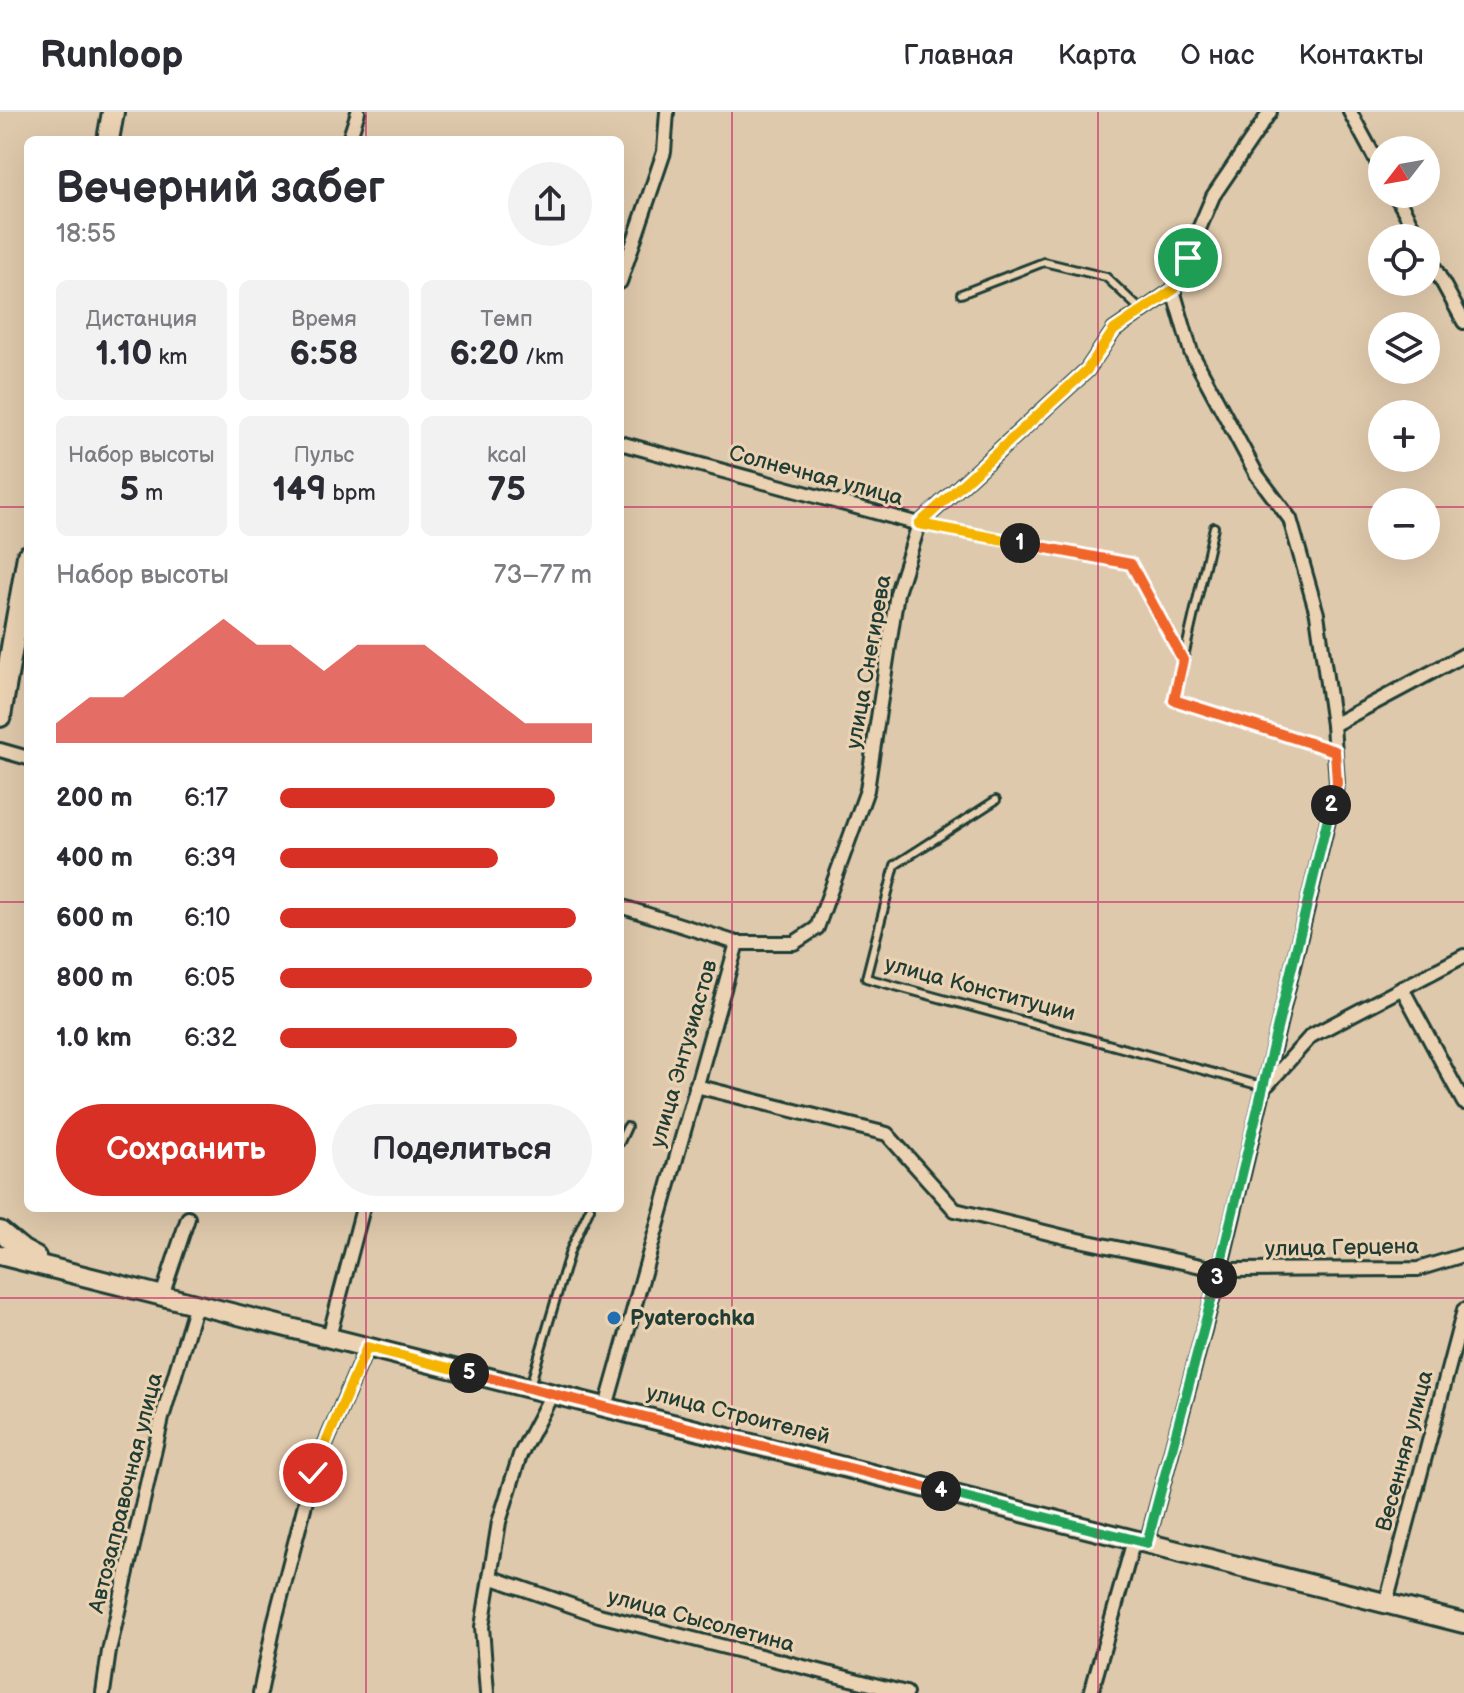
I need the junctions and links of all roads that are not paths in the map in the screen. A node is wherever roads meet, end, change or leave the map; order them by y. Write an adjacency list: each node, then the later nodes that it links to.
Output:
1 (113, 112): 6 (main road)
2 (358, 112): 7 (street)
3 (667, 112): 9 (street)
4 (1270, 112): 11 (street)
5 (1350, 112): 8 (street)
6 (109, 136)
7 (350, 136)
8 (1368, 145)
9 (624, 270)
10 (1440, 278): 14 (street)
11 (1173, 290): 13 (street, улица Снегирева); 22 (street)
12 (961, 294): 13 (lane)
13 (1142, 311): 16 (street, улица Снегирева)
14 (1464, 322)
15 (624, 444): 16 (street, Солнечная улица)
16 (919, 524): 20 (lane, Солнечная улица); 28 (street, улица Снегирева)
17 (1214, 527): 20 (lane)
18 (24, 579): 21 (main road)
19 (1464, 655): 22 (street)
20 (1183, 660): 24 (lane)
21 (0, 716)
22 (1333, 725): 24 (street)
23 (0, 750): 25 (street)
24 (1335, 751): 32 (street)
25 (24, 757)
26 (996, 800): 32 (lane, улица Конституции)
27 (624, 907): 28 (street)
28 (737, 943): 31 (street, улица Энтузиастов)
29 (1464, 956): 30 (street)
30 (1402, 988): 32 (street); 33 (street)
31 (696, 1086): 43 (street); 51 (street, улица Энтузиастов)
32 (1265, 1087): 43 (street)
33 (1464, 1103)
34 (627, 1127): 35 (lane)
35 (624, 1133)
36 (362, 1212): 47 (street)
37 (588, 1212): 49 (lane)
38 (188, 1218): 44 (street)
39 (0, 1231): 42 (main road)
40 (0, 1255): 42 (main road, улица Строителей)
41 (1464, 1255): 43 (street, улица Герцена)
42 (60, 1270): 44 (main road, улица Строителей)
43 (1220, 1270): 52 (street)
44 (162, 1296): 45 (main road, улица Строителей)
45 (196, 1304): 47 (main road, улица Строителей); 56 (street, Автозаправочная улица)
46 (1464, 1310): 54 (street, Весенняя улица)
47 (329, 1337): 48 (main road, улица Строителей)
48 (367, 1347): 49 (main road, улица Строителей); 57 (street)
49 (530, 1388): 50 (main road, улица Строителей)
50 (552, 1394): 51 (main road, улица Строителей); 53 (street)
51 (606, 1407): 52 (main road, улица Строителей)
52 (1140, 1541): 54 (main road, улица Строителей); 60 (street)
53 (490, 1577): 58 (street); 59 (street, улица Сысолетина)
54 (1386, 1603): 55 (main road, улица Строителей)
55 (1464, 1623)
56 (103, 1693)
57 (260, 1693)
58 (487, 1693)
59 (906, 1693)
60 (1091, 1693)

